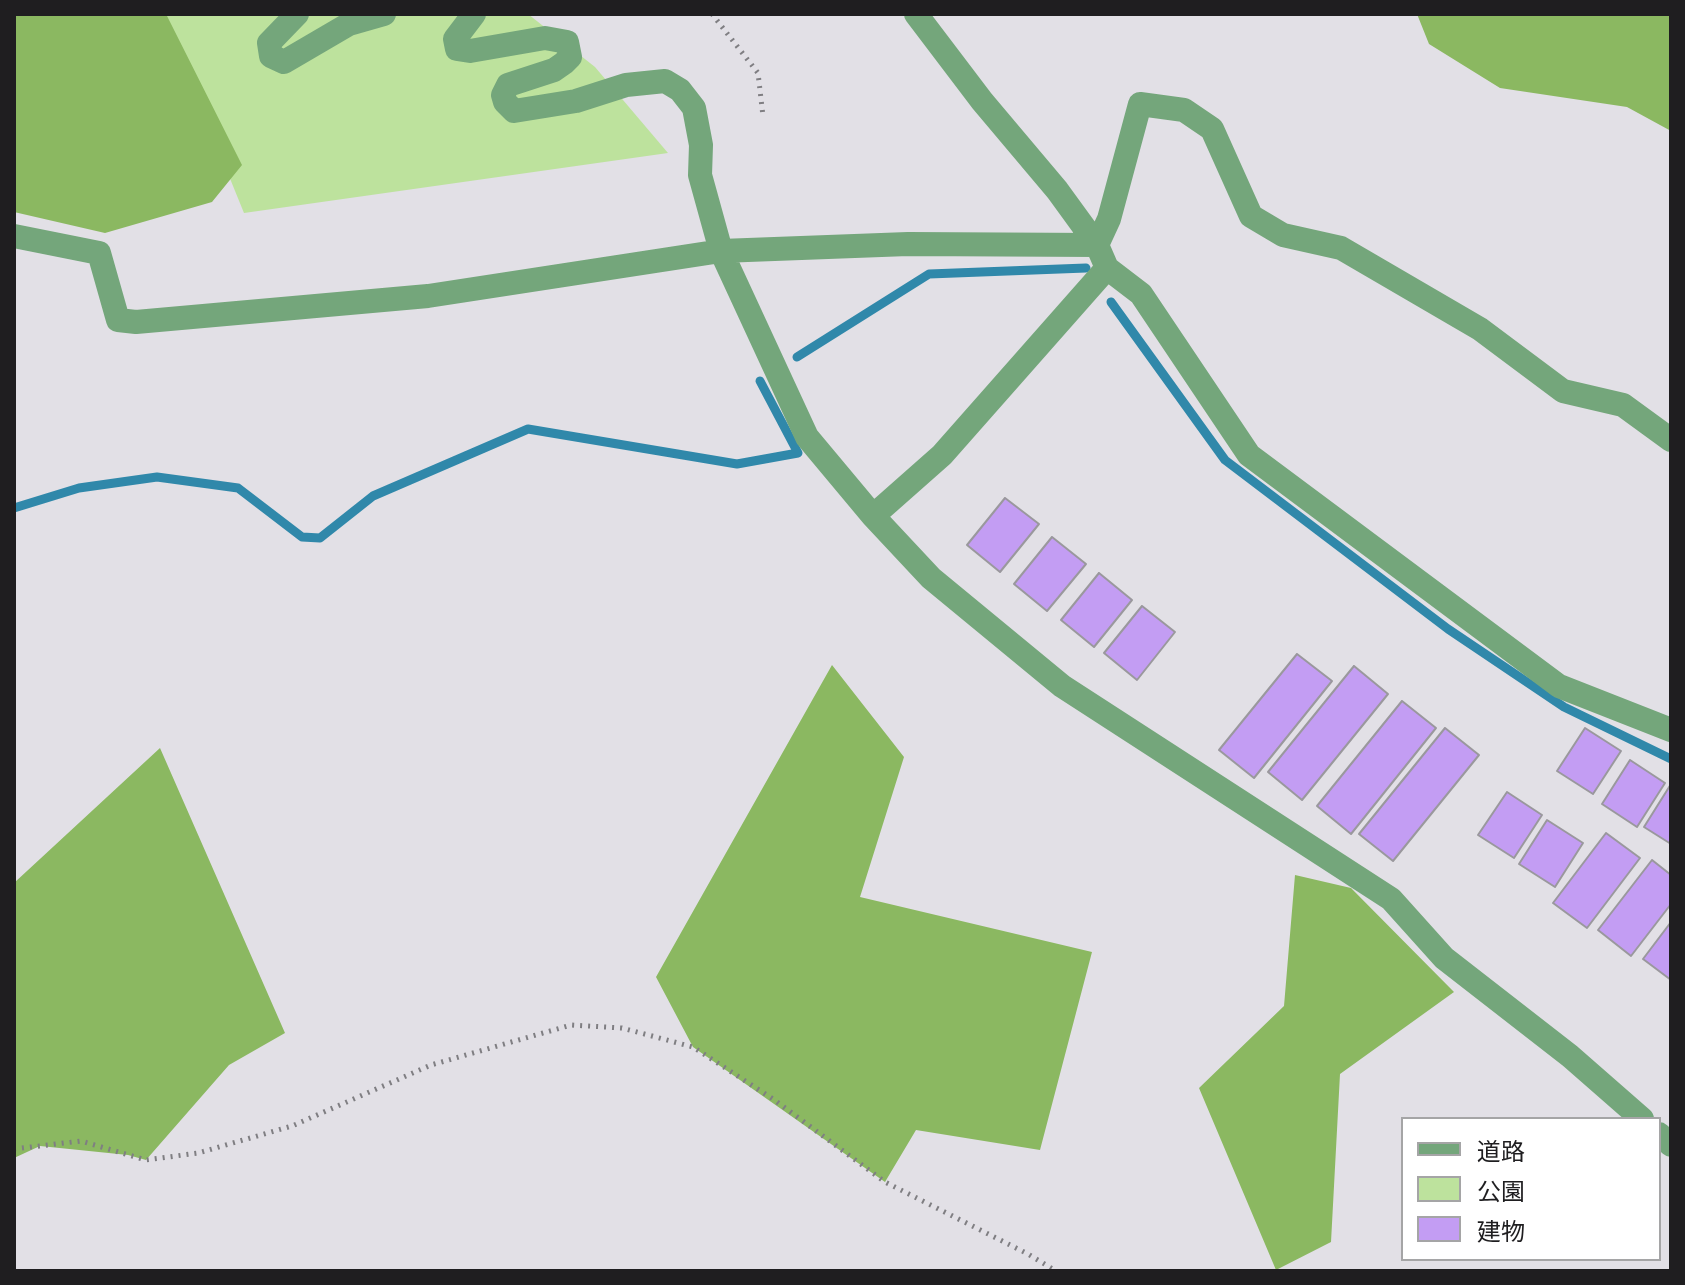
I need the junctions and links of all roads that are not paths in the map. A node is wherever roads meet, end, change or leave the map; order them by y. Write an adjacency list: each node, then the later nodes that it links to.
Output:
1 (297, 14): 2 (street)
2 (384, 14)
3 (474, 14): 6 (street)
4 (916, 14): 7 (street)
5 (14, 236): 6 (street)
6 (721, 251): 7 (street); 9 (street)
7 (1102, 256): 8 (street); 9 (street); 10 (street)
8 (1671, 440)
9 (873, 516): 11 (street)
10 (1671, 730)
11 (1640, 1117)

